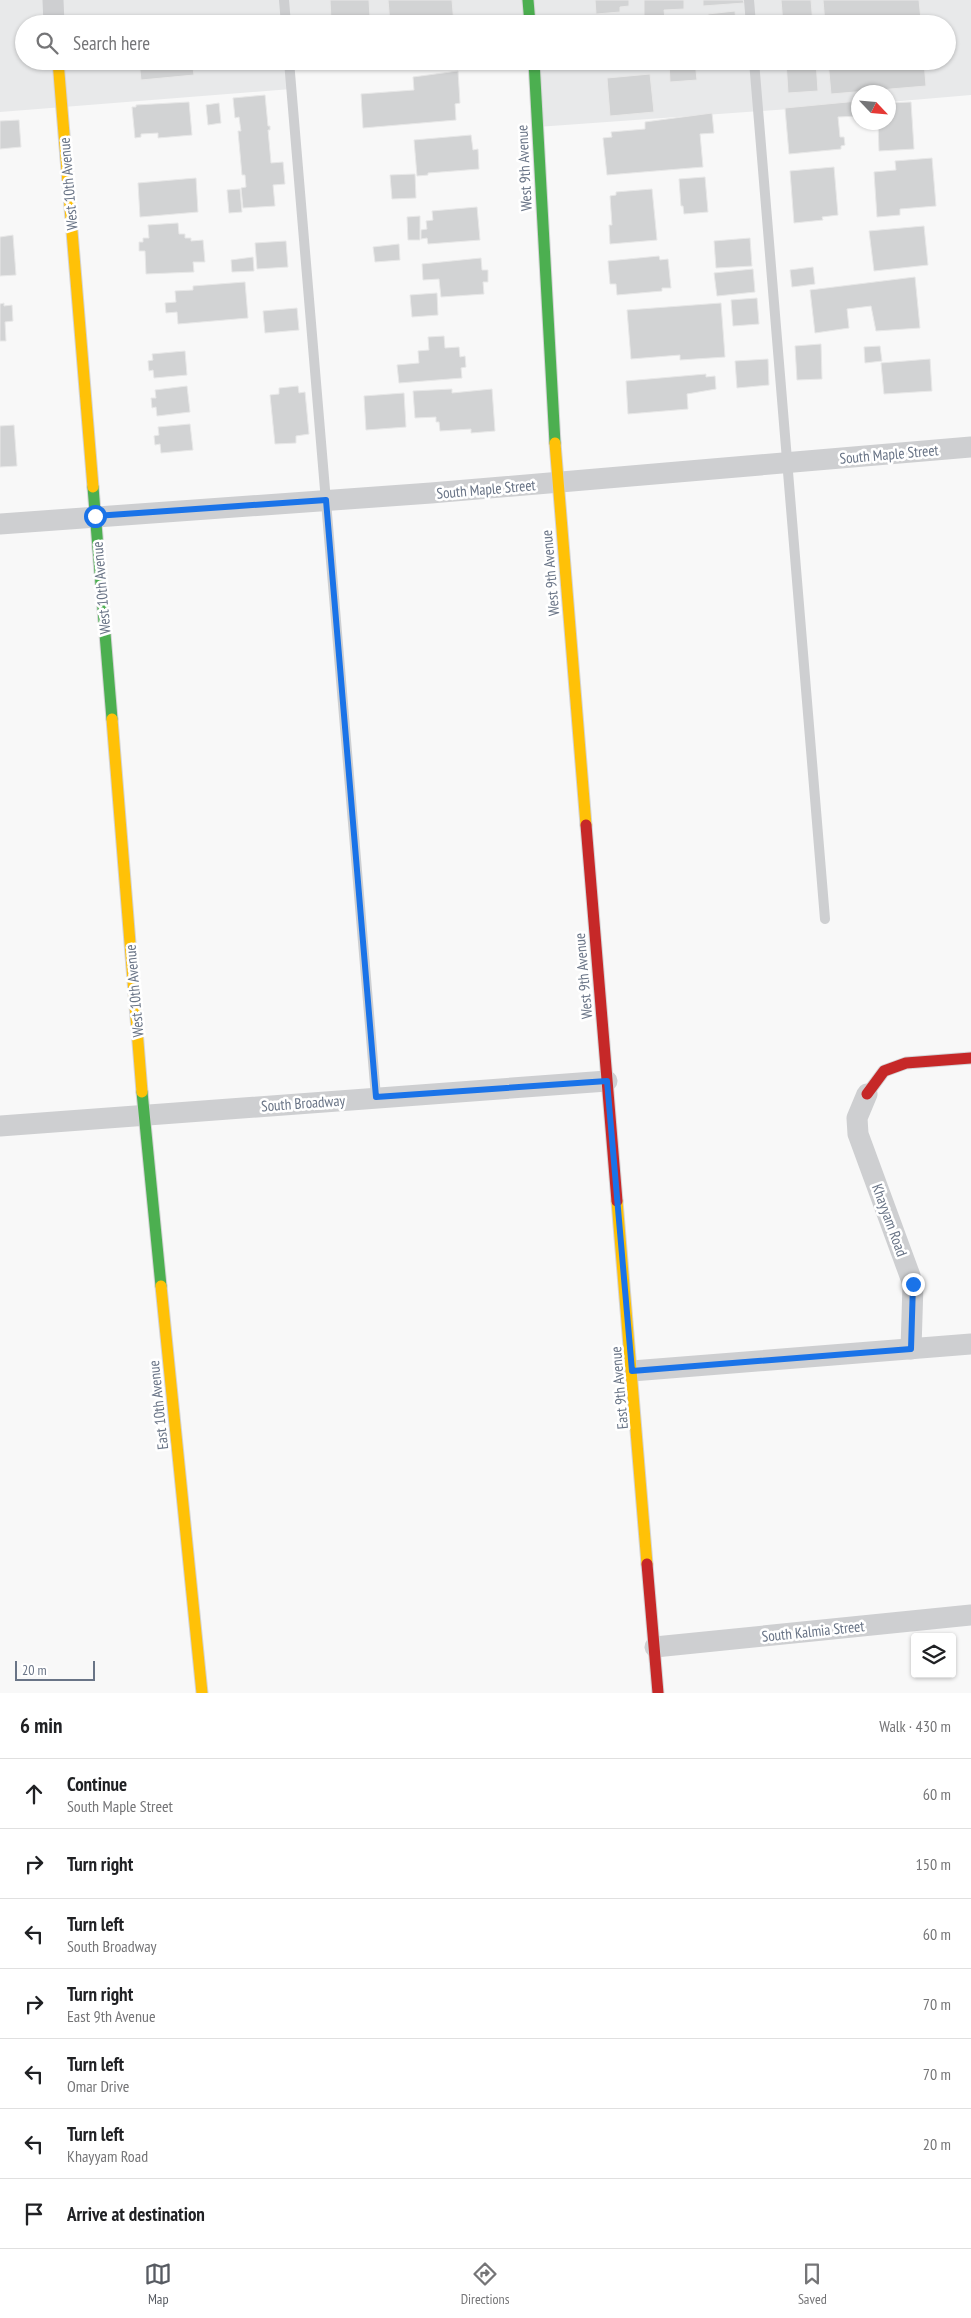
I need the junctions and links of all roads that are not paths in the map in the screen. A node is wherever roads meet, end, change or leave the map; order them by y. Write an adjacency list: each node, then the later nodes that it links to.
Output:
1 (52, 0): 5 (street)
2 (284, 0): 6 (lane)
3 (528, 0): 7 (street)
4 (749, 0): 8 (lane)
5 (53, 15)
6 (285, 15)
7 (529, 15)
8 (750, 15)
9 (59, 70): 17 (street, West 10th Avenue)
10 (290, 70): 16 (lane)
11 (535, 70): 15 (street, West 9th Avenue)
12 (755, 70): 14 (lane)
13 (971, 447): 14 (street, South Maple Street)
14 (788, 463): 15 (street, South Maple Street); 19 (lane)
15 (558, 483): 16 (street, South Maple Street); 21 (street, West 9th Avenue)
16 (326, 500): 17 (street, South Maple Street); 23 (lane)
17 (95, 516): 18 (street, South Maple Street); 24 (street, West 10th Avenue)
18 (0, 524)
19 (825, 919)
20 (971, 1058): 22 (street)
21 (607, 1081): 23 (street, South Broadway); 28 (street, East 9th Avenue)
22 (867, 1094): 27 (street, Khayyam Road)
23 (376, 1097): 24 (street, South Broadway)
24 (144, 1114): 25 (street, South Broadway); 31 (street, East 10th Avenue)
25 (0, 1126)
26 (971, 1344): 27 (street)
27 (911, 1349): 28 (street)
28 (632, 1371): 30 (street, East 9th Avenue)
29 (971, 1615): 30 (street, South Kalmia Street)
30 (655, 1647): 32 (street, East 9th Avenue)
31 (202, 1693)
32 (658, 1693)

